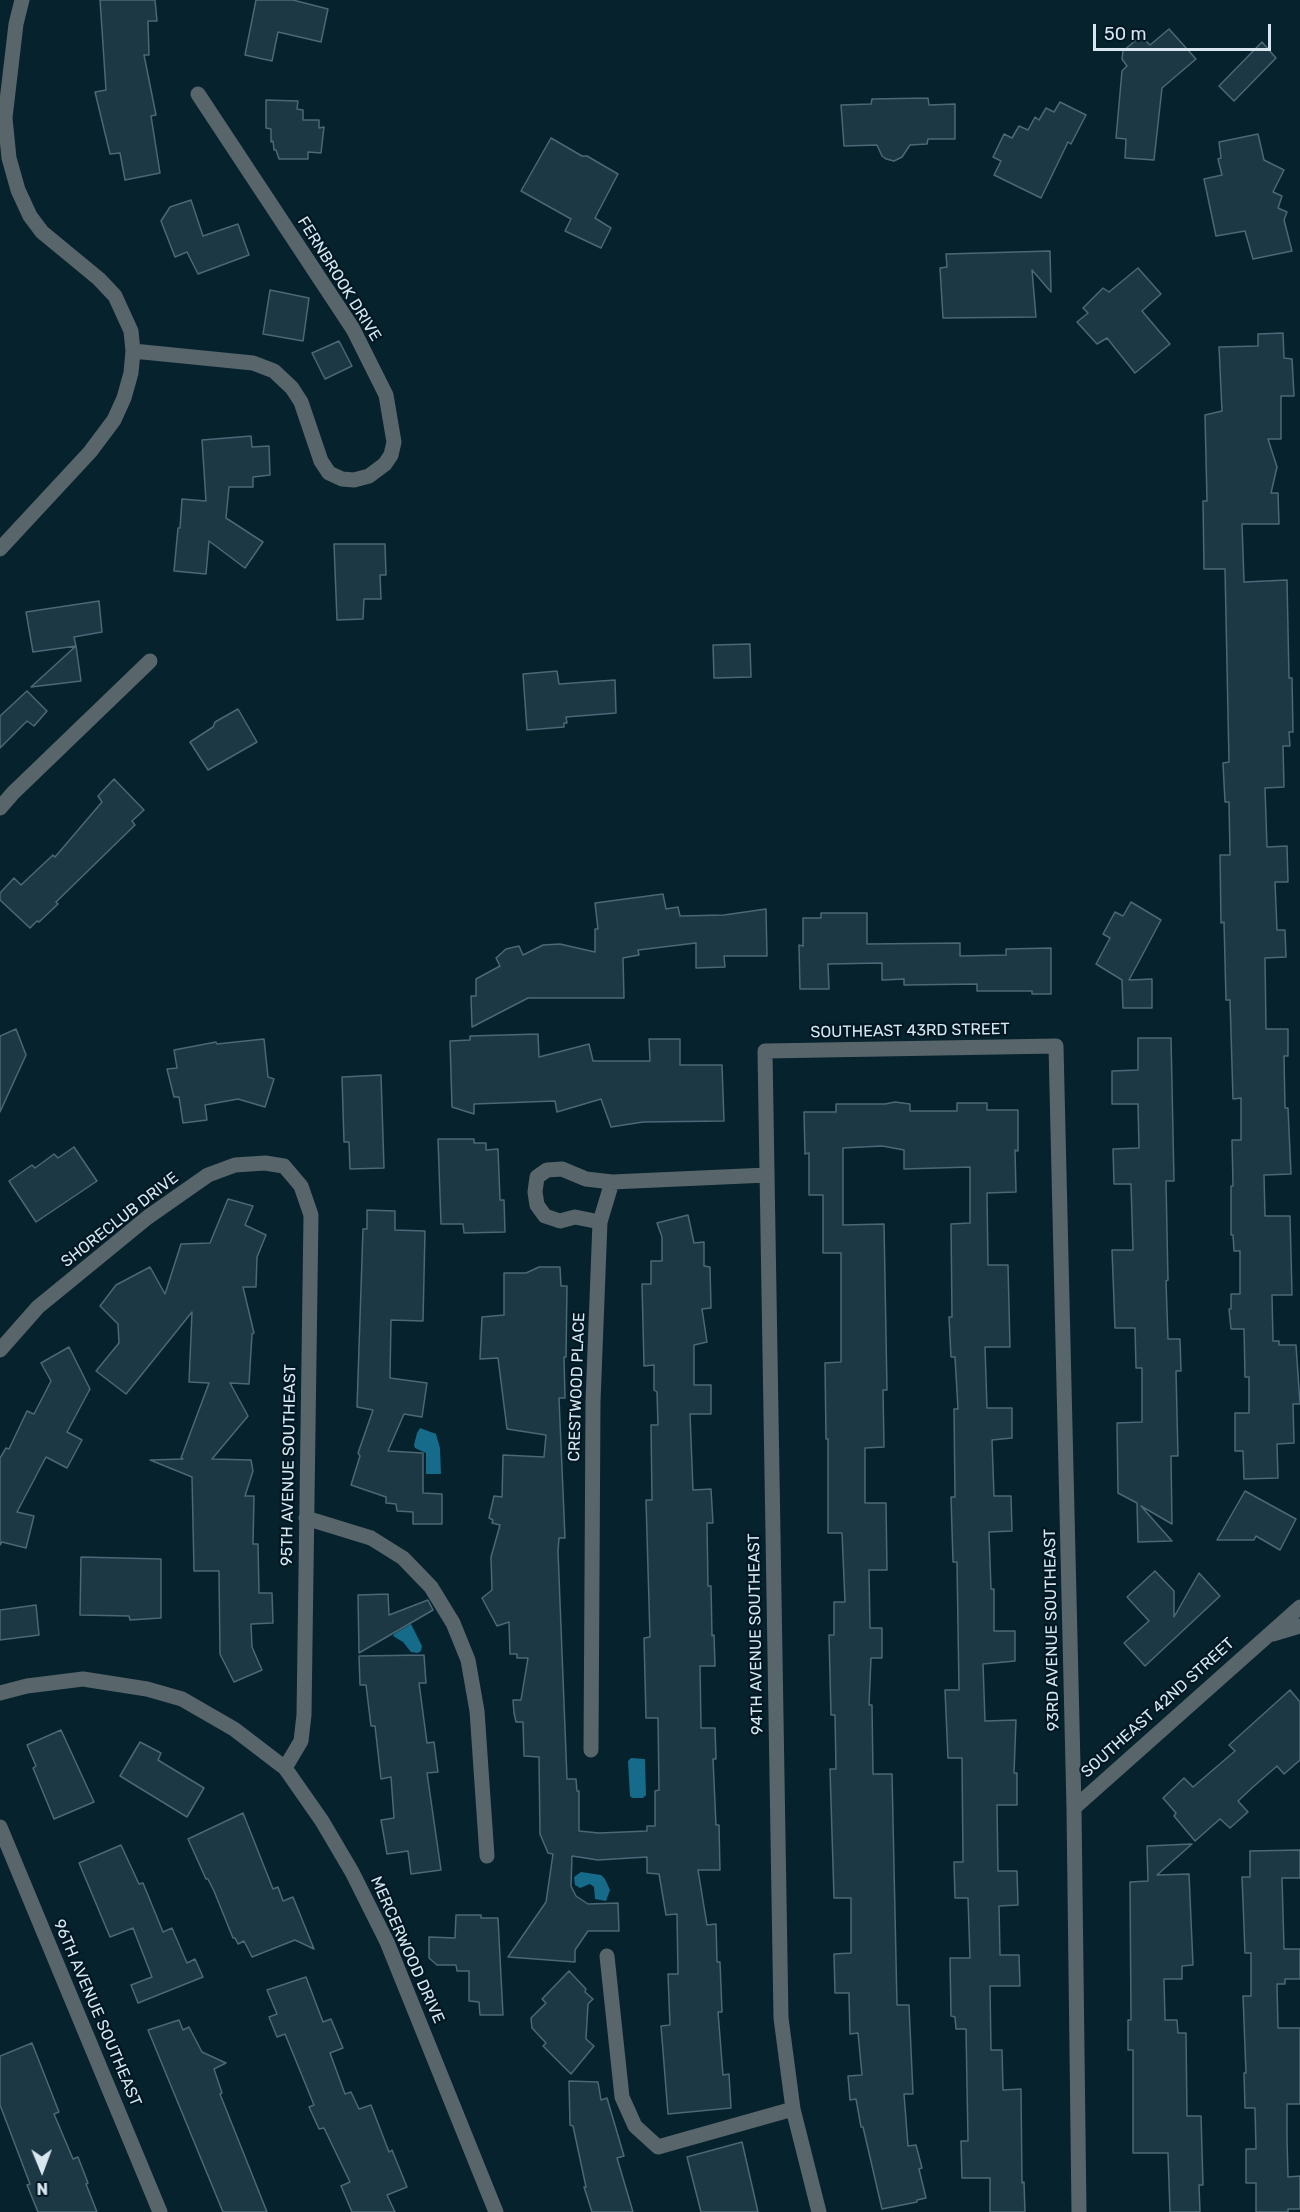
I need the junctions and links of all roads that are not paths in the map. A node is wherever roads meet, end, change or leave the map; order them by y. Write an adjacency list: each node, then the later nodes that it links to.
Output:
1 (22, 0): 3 (street)
2 (198, 94): 3 (street, FERNBROOK DRIVE)
3 (133, 351): 4 (street)
4 (0, 549)
5 (150, 662): 6 (street)
6 (0, 808)
7 (1056, 1046): 8 (street, SOUTHEAST 43RD STREET); 21 (street, 93RD AVENUE SOUTHEAST)
8 (765, 1051): 10 (street, 94TH AVENUE SOUTHEAST)
9 (284, 1166): 13 (street, SHORECLUB DRIVE); 14 (street, 95TH AVENUE SOUTHEAST)
10 (767, 1175): 11 (street); 25 (street, 94TH AVENUE SOUTHEAST)
11 (612, 1182): 12 (street, CRESTWOOD PLACE); 12 (street)
12 (600, 1222): 19 (street, CRESTWOOD PLACE)
13 (0, 1350)
14 (306, 1518): 20 (street, 95TH AVENUE SOUTHEAST); 23 (street)
15 (1300, 1606): 17 (street, SOUTHEAST 42ND STREET)
16 (1300, 1626): 17 (street, SOUTHEAST 42ND STREET)
17 (1267, 1636): 21 (street, SOUTHEAST 42ND STREET)
18 (0, 1693): 20 (street, MERCERWOOD DRIVE)
19 (591, 1750)
20 (285, 1768): 27 (street, MERCERWOOD DRIVE)
21 (1074, 1808): 29 (street, 93RD AVENUE SOUTHEAST)
22 (0, 1827): 26 (street, 96TH AVENUE SOUTHEAST)
23 (487, 1856)
24 (607, 1956): 25 (street)
25 (793, 2109): 28 (street, 94TH AVENUE SOUTHEAST)
26 (160, 2212)
27 (496, 2212)
28 (819, 2212)
29 (1079, 2212)

